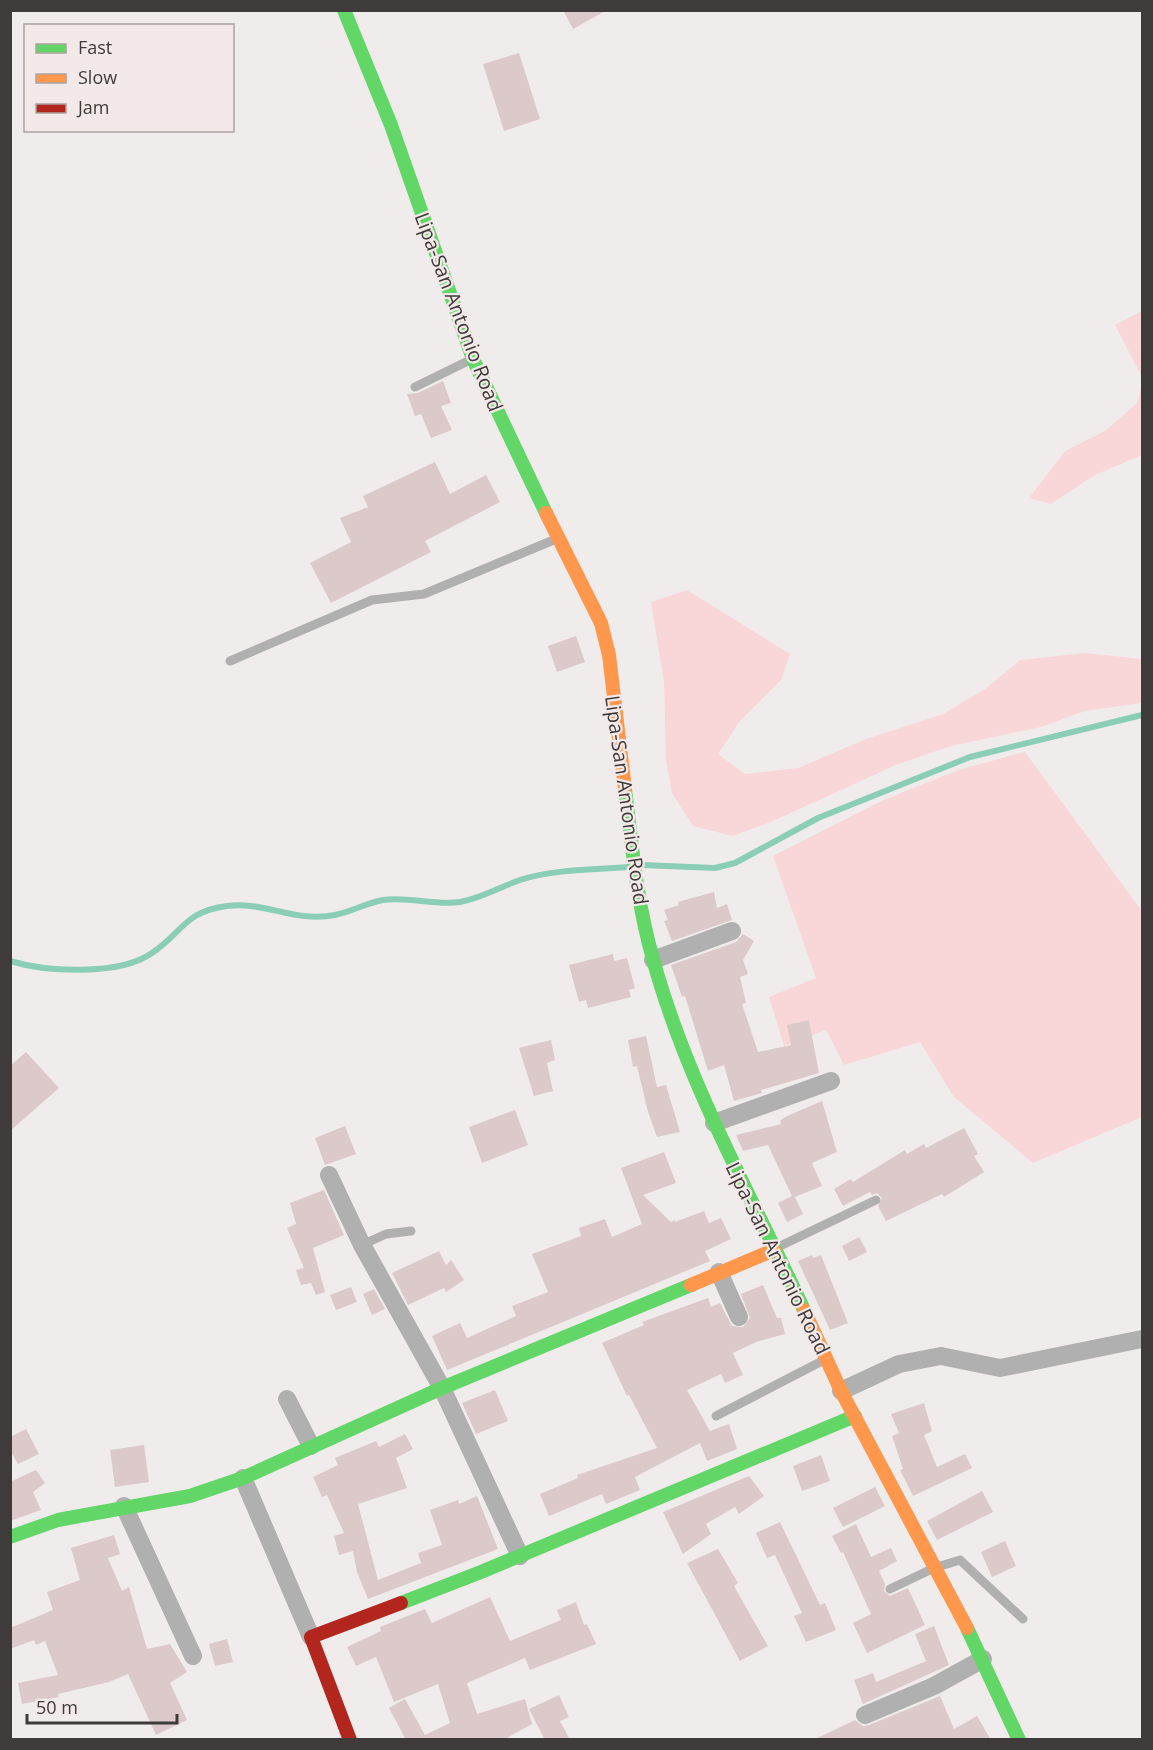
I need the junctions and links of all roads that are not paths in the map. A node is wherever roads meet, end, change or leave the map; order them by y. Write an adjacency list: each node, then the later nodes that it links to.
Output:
1 (344, 10): 2 (main road, Lipa-San Antonio Road)
2 (472, 359): 3 (lane); 4 (main road, Lipa-San Antonio Road)
3 (415, 387)
4 (558, 538): 5 (lane); 7 (main road, Lipa-San Antonio Road)
5 (230, 661)
6 (732, 931): 7 (street)
7 (653, 960): 9 (main road, Lipa-San Antonio Road)
8 (831, 1081): 9 (street)
9 (714, 1123): 14 (main road, Lipa-San Antonio Road)
10 (329, 1174): 13 (street)
11 (876, 1200): 14 (lane)
12 (411, 1231): 13 (lane)
13 (362, 1245): 19 (street)
14 (774, 1250): 15 (main road); 18 (main road, Lipa-San Antonio Road)
15 (719, 1272): 16 (street); 19 (main road)
16 (739, 1317)
17 (1143, 1339): 20 (street)
18 (826, 1359): 20 (main road, Lipa-San Antonio Road); 22 (lane)
19 (442, 1388): 24 (main road); 28 (street)
20 (841, 1391): 23 (main road, Lipa-San Antonio Road)
21 (287, 1399): 24 (street)
22 (716, 1416)
23 (855, 1416): 28 (main road); 29 (main road, Lipa-San Antonio Road)
24 (311, 1446): 25 (main road)
25 (243, 1478): 26 (main road); 32 (street)
26 (124, 1506): 27 (main road); 33 (street)
27 (10, 1538)
28 (520, 1556): 32 (main road)
29 (934, 1568): 30 (lane); 31 (lane); 34 (main road, Lipa-San Antonio Road)
30 (890, 1589)
31 (1023, 1619)
32 (311, 1637): 36 (main road)
33 (193, 1656)
34 (983, 1659): 35 (street); 37 (main road, Lipa-San Antonio Road)
35 (865, 1714)
36 (350, 1740)
37 (1019, 1740)

